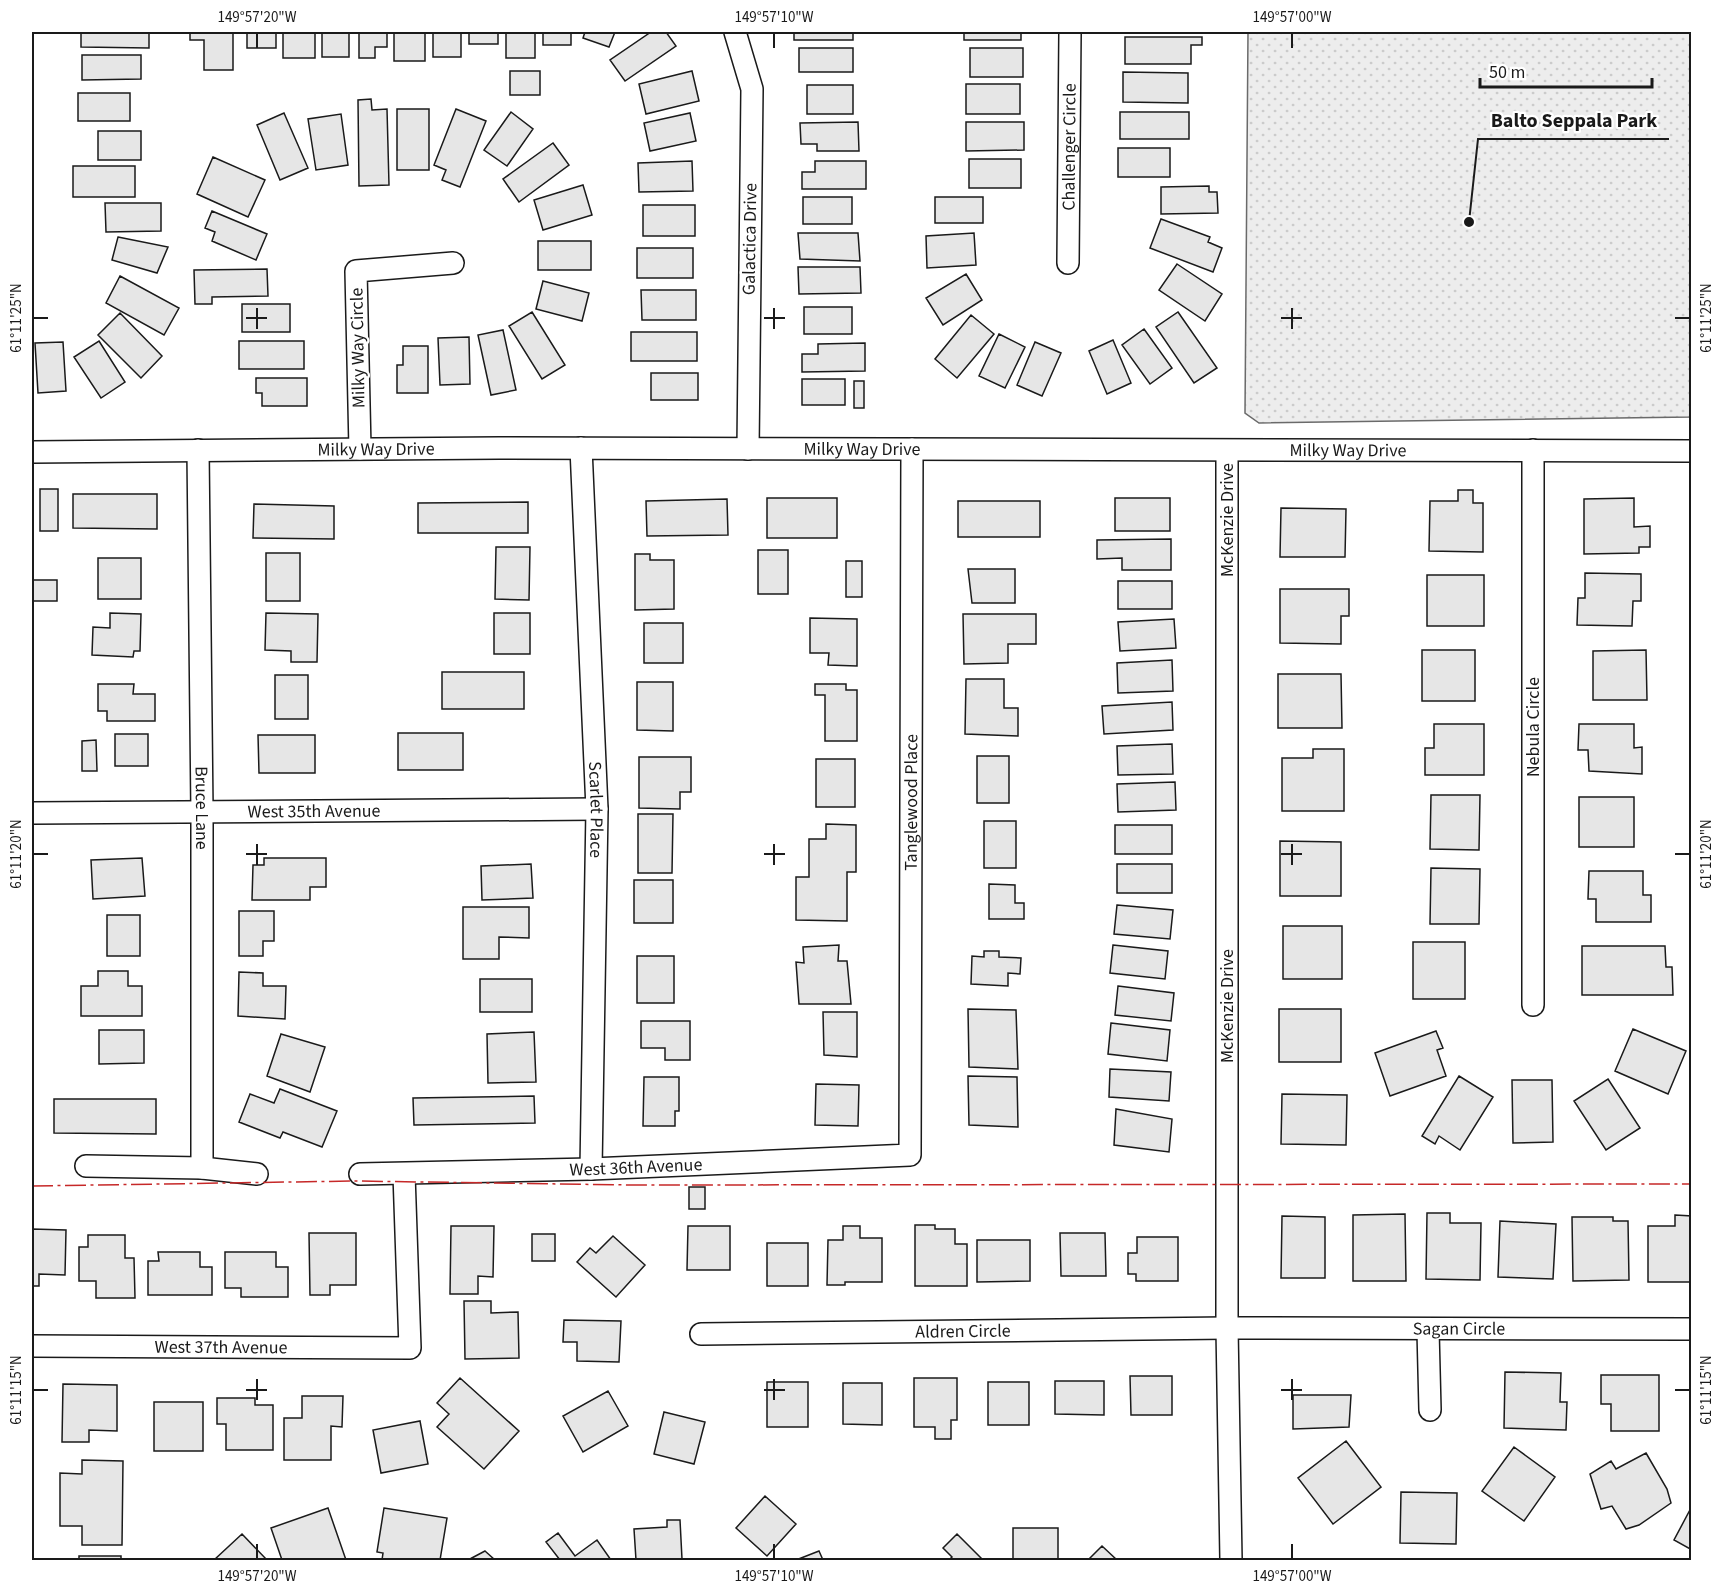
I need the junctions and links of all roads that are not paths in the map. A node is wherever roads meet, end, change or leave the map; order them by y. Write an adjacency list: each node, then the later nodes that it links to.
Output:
1 (735, 32): 7 (street, Galactica Drive)
2 (1070, 32): 3 (street, Challenger Circle)
3 (1068, 262)
4 (453, 263): 5 (street, Milky Way Circle)
5 (360, 448): 6 (street, Milky Way Drive); 9 (street, Milky Way Drive)
6 (581, 448): 7 (street, Milky Way Drive); 14 (street, Scarlet Place)
7 (748, 449): 8 (street, Milky Way Drive)
8 (912, 449): 11 (street, Milky Way Drive); 18 (street, Tanglewood Place)
9 (198, 450): 13 (street, Milky Way Drive); 15 (street, Bruce Lane)
10 (1533, 450): 11 (street, Milky Way Drive); 12 (street, Milky Way Drive); 17 (street, Nebula Circle)
11 (1227, 451): 25 (street, McKenzie Drive)
12 (1692, 451)
13 (32, 452)
14 (597, 808): 15 (street, West 35th Avenue); 21 (street, Scarlet Place)
15 (202, 812): 16 (street, West 35th Avenue); 20 (street, Bruce Lane)
16 (32, 813)
17 (1533, 1005)
18 (910, 1155): 21 (street, West 36th Avenue)
19 (86, 1166): 20 (street)
20 (202, 1168): 22 (street)
21 (591, 1169): 24 (street, West 36th Avenue)
22 (257, 1174)
23 (360, 1174): 24 (street, West 36th Avenue)
24 (404, 1174): 29 (street, West 37th Avenue)
25 (1227, 1328): 27 (street, Sagan Circle); 28 (street, Aldren Circle); 31 (street, McKenzie Drive)
26 (1692, 1329): 27 (street, Sagan Circle)
27 (1428, 1330): 30 (street)
28 (701, 1334)
29 (32, 1346)
30 (1430, 1410)
31 (1231, 1560)

